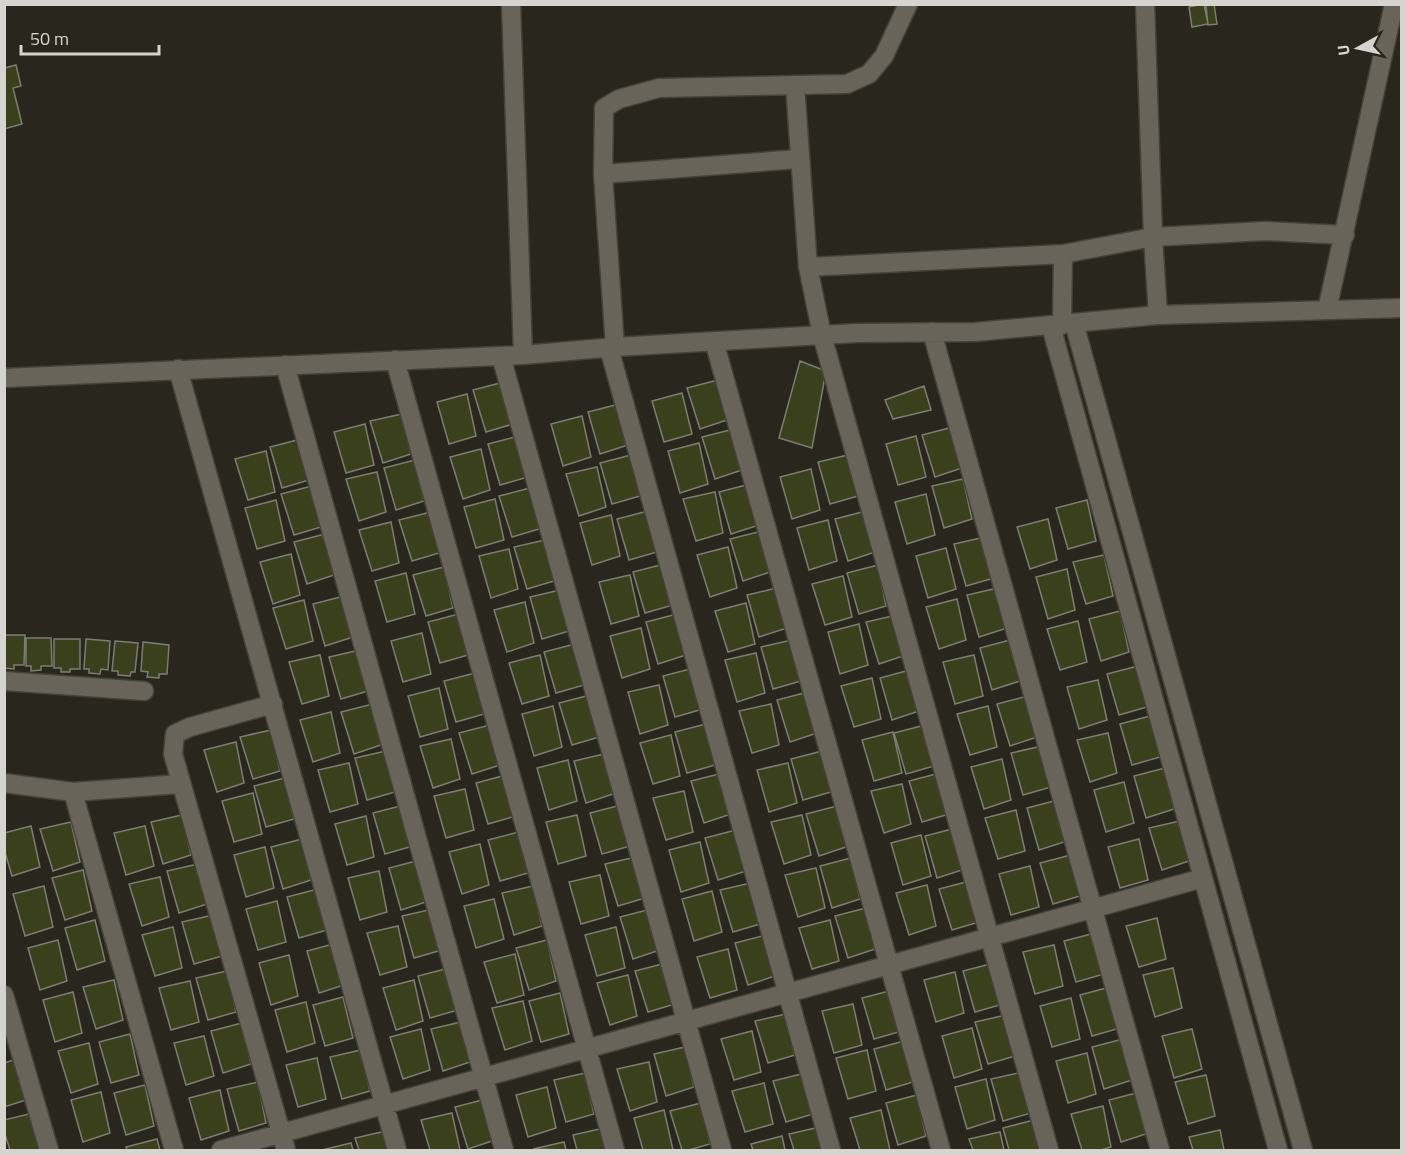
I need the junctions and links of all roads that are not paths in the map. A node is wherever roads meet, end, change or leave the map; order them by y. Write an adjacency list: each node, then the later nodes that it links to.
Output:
1 (511, 4): 20 (street)
2 (908, 4): 5 (street)
3 (1145, 4): 9 (street)
4 (1394, 4): 8 (street)
5 (795, 85): 6 (street); 7 (street)
6 (799, 159): 7 (street); 11 (street)
7 (603, 174): 19 (street)
8 (1345, 235): 9 (street); 13 (street)
9 (1153, 237): 10 (street); 14 (street)
10 (1063, 254): 11 (street); 15 (street)
11 (808, 267): 17 (street)
12 (1401, 308): 13 (street)
13 (1328, 310): 14 (street)
14 (1158, 315): 15 (street)
15 (1062, 324): 16 (street); 32 (street); 55 (street)
16 (932, 332): 17 (street); 33 (street)
17 (822, 335): 18 (street); 34 (street)
18 (714, 341): 19 (street); 35 (street)
19 (612, 347): 20 (street); 36 (street)
20 (523, 355): 21 (street)
21 (501, 356): 22 (street); 38 (street)
22 (395, 360): 23 (street); 39 (street)
23 (285, 365): 24 (street); 40 (street)
24 (178, 369): 25 (street); 28 (street)
25 (4, 378)
26 (4, 681): 27 (street)
27 (144, 691)
28 (273, 704): 30 (street); 41 (street)
29 (4, 783): 31 (street)
30 (180, 784): 31 (street); 42 (street)
31 (73, 792): 44 (street)
32 (1203, 878): 33 (street); 54 (street)
33 (1093, 908): 34 (street); 53 (street)
34 (990, 937): 35 (street); 52 (street)
35 (889, 965): 36 (street); 51 (street)
36 (788, 993): 38 (street); 50 (street)
37 (4, 994): 43 (street)
38 (687, 1021): 39 (street); 49 (street)
39 (587, 1049): 40 (street); 48 (street)
40 (483, 1078): 41 (street); 47 (street)
41 (384, 1105): 42 (street); 46 (street)
42 (284, 1142): 45 (street)
43 (49, 1150)
44 (174, 1150)
45 (221, 1150)
46 (397, 1150)
47 (504, 1150)
48 (615, 1150)
49 (722, 1150)
50 (831, 1150)
51 (941, 1150)
52 (1049, 1150)
53 (1160, 1150)
54 (1278, 1150)
55 (1303, 1150)

